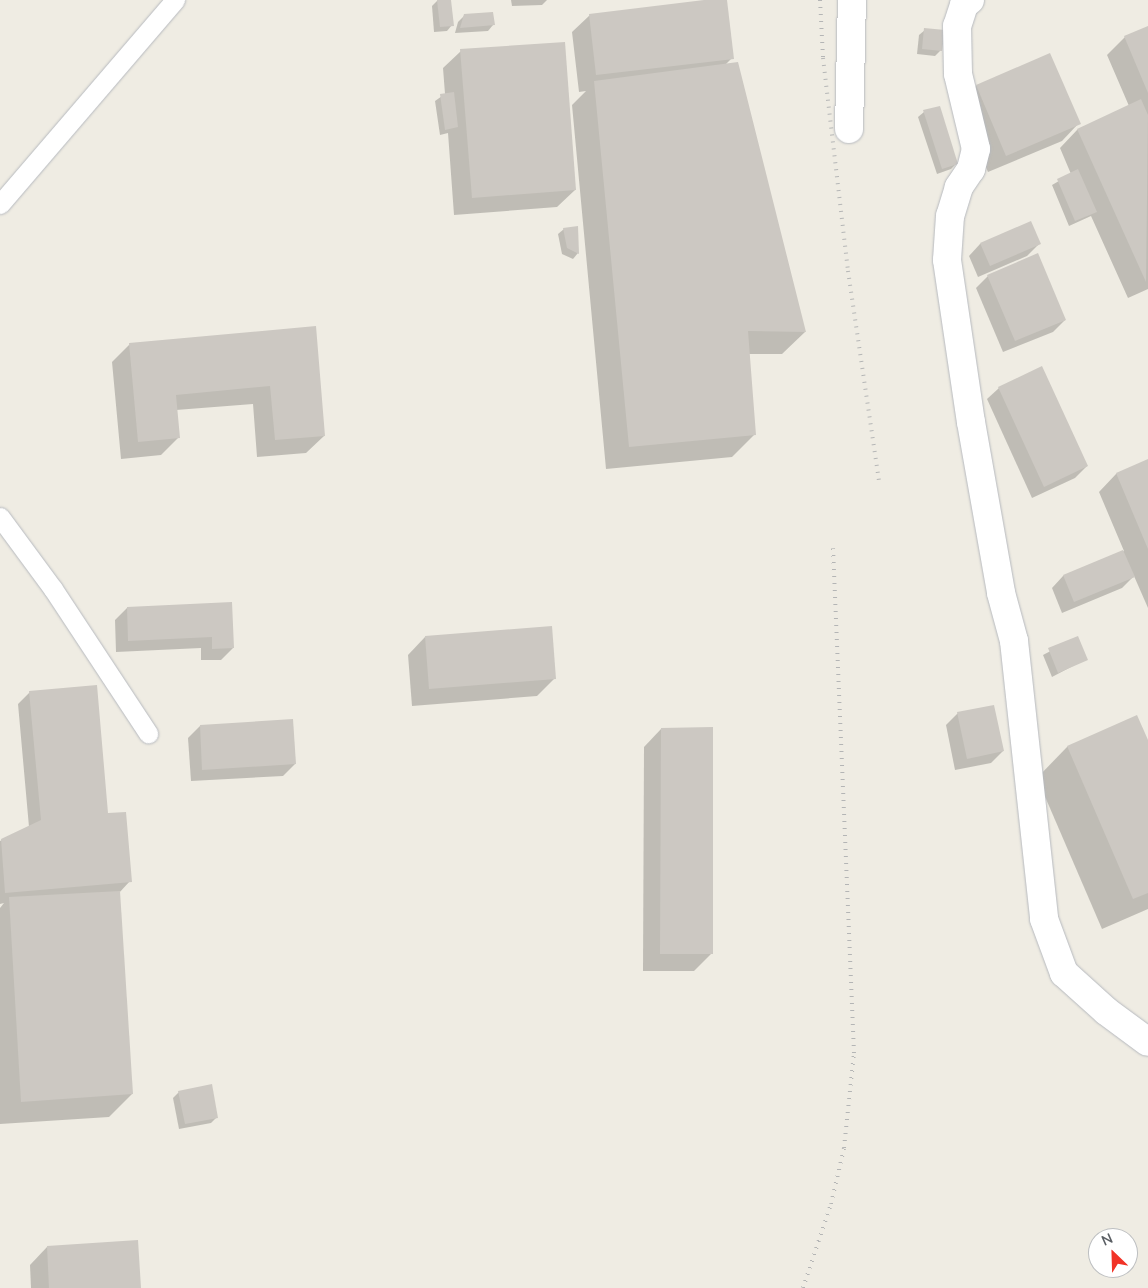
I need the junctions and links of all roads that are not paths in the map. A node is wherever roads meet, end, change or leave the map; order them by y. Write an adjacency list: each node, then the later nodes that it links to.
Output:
1 (175, 0): 5 (lane)
2 (852, 0): 4 (street)
3 (970, 0): 8 (street)
4 (849, 130)
5 (0, 204)
6 (0, 518): 7 (lane)
7 (148, 733)
8 (1148, 1042)

